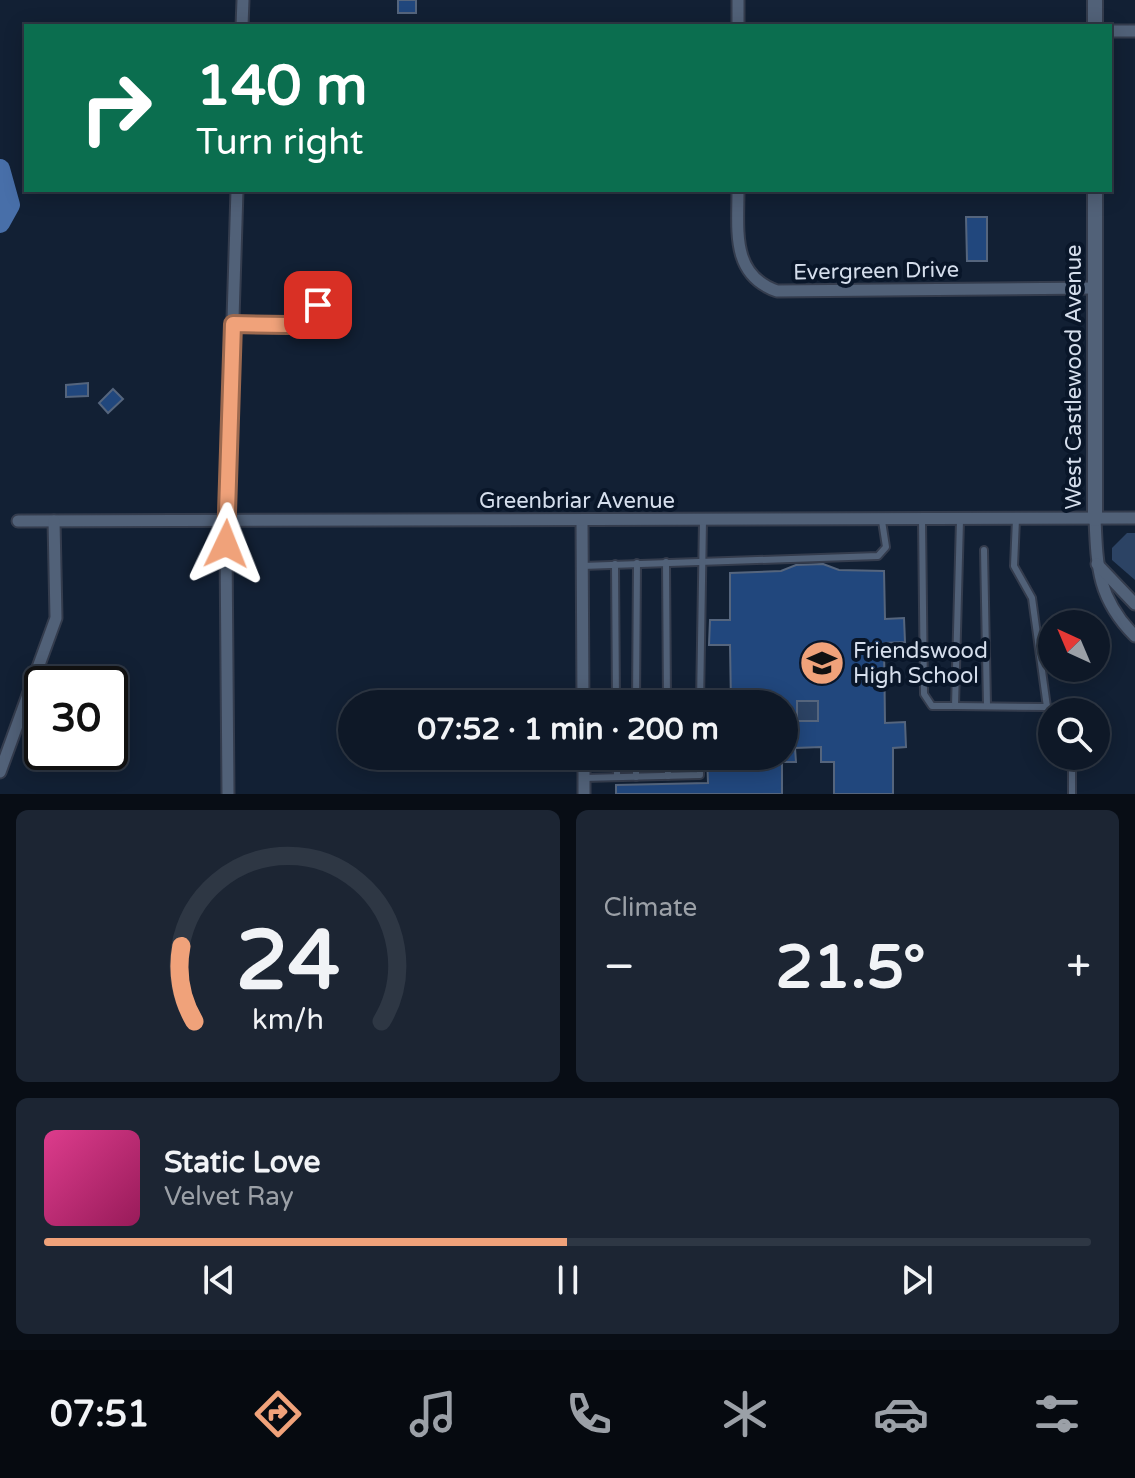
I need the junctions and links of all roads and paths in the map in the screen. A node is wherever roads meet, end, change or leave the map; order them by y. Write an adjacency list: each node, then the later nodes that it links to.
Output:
1 (243, 0): 4 (street)
2 (738, 0): 5 (street)
3 (1095, 0): 6 (street)
4 (242, 24)
5 (738, 24)
6 (1095, 24)
7 (1112, 31): 8 (street)
8 (1135, 31)
9 (237, 192): 14 (street)
10 (738, 192): 12 (street, Evergreen Drive)
11 (1095, 192): 12 (street, West Castlewood Avenue)
12 (1095, 288): 17 (street, West Castlewood Avenue)
13 (340, 306): 14 (lane)
14 (233, 324): 24 (street)
15 (1135, 518): 17 (street, Greenbriar Avenue)
16 (1016, 519): 17 (street, Greenbriar Avenue); 21 (street, Greenbriar Avenue); 40 (lane)
17 (1095, 519): 30 (street, West Castlewood Avenue)
18 (582, 520): 19 (street, Greenbriar Avenue); 24 (street, Greenbriar Avenue); 32 (street)
19 (703, 520): 25 (street, Greenbriar Avenue); 27 (lane)
20 (922, 520): 21 (street, Greenbriar Avenue); 25 (street, Greenbriar Avenue); 42 (lane)
21 (960, 520): 42 (lane)
22 (18, 521): 23 (street, Greenbriar Avenue)
23 (54, 521): 24 (street, Greenbriar Avenue); 50 (street)
24 (227, 521): 55 (street)
25 (882, 521): 27 (lane)
26 (984, 550): 41 (lane)
27 (702, 560): 28 (lane); 39 (lane)
28 (666, 562): 29 (lane); 38 (lane)
29 (637, 563): 31 (lane); 37 (lane)
30 (1097, 563): 33 (street); 34 (street, West Castlewood Avenue)
31 (615, 564): 32 (lane); 36 (lane)
32 (582, 566): 35 (street)
33 (1135, 604)
34 (1135, 636)
35 (583, 690)
36 (616, 690)
37 (636, 690)
38 (667, 690)
39 (700, 690)
40 (1046, 698)
41 (987, 705): 42 (lane); 43 (lane)
42 (955, 706)
43 (1038, 707)
44 (584, 770): 54 (street)
45 (617, 770): 52 (lane)
46 (636, 770): 53 (lane)
47 (668, 770): 51 (lane)
48 (700, 770): 51 (lane)
49 (1072, 770): 57 (lane)
50 (0, 772)
51 (668, 776): 53 (lane)
52 (617, 777): 53 (lane); 54 (lane)
53 (636, 777)
54 (584, 778): 56 (street)
55 (228, 794)
56 (584, 794)
57 (1072, 794)

